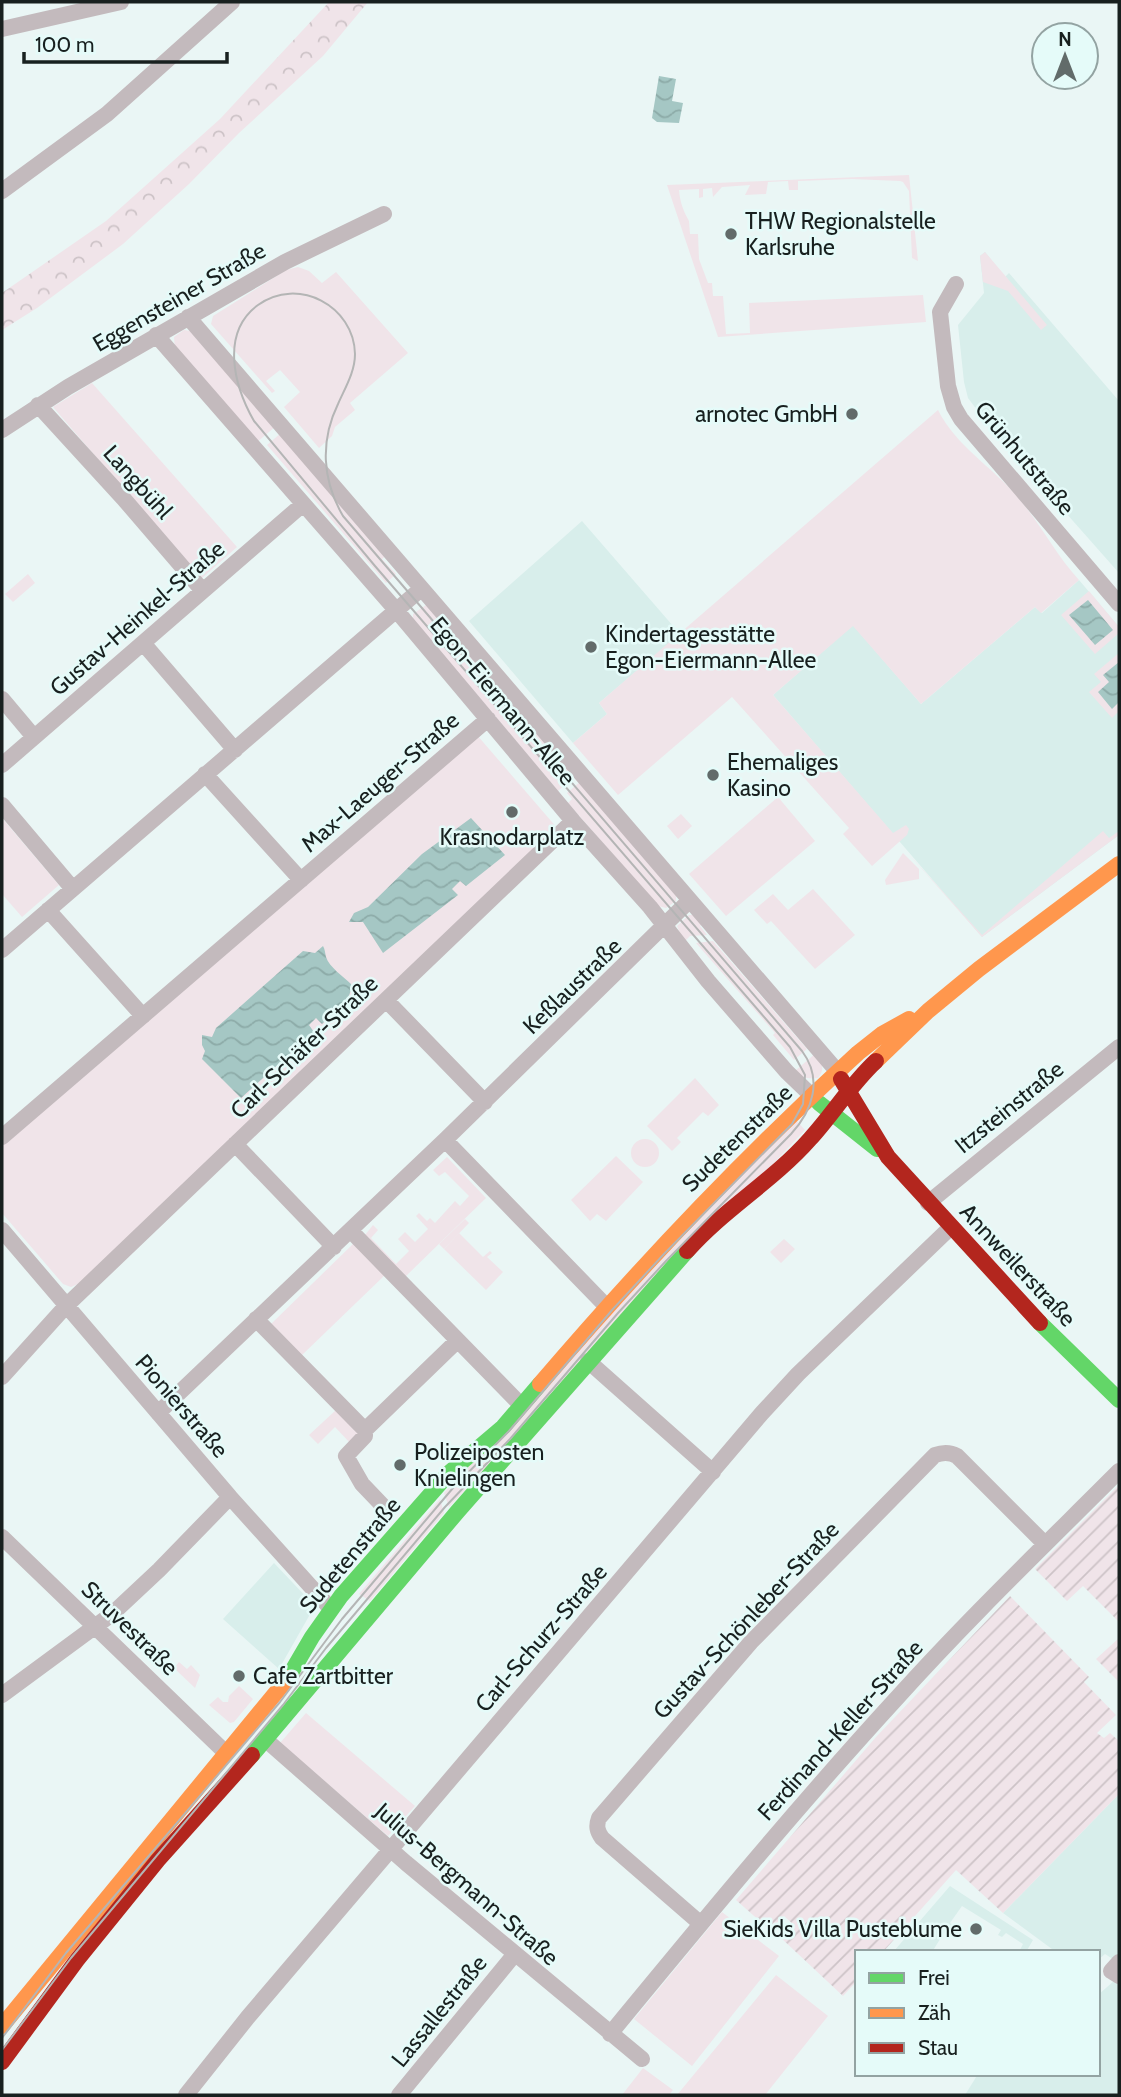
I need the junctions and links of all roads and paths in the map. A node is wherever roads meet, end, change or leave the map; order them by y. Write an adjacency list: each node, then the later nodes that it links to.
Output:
1 (121, 2): 3 (street)
2 (227, 3): 4 (street)
3 (2, 29)
4 (2, 191)
5 (384, 214): 7 (street, Eggensteiner Straße)
6 (956, 284): 14 (street, Grünhutstraße)
7 (188, 317): 8 (street, Eggensteiner Straße); 12 (street, Egon-Eiermann-Allee)
8 (156, 335): 9 (street, Eggensteiner Straße); 11 (street, Egon-Eiermann-Allee)
9 (38, 405): 10 (street, Eggensteiner Straße); 13 (street, Langbühl)
10 (2, 430)
11 (302, 505): 13 (street, Gustav-Heinkel-Straße); 15 (street, Egon-Eiermann-Allee)
12 (421, 589): 15 (street); 28 (street, Egon-Eiermann-Allee)
13 (203, 591): 16 (street, Gustav-Heinkel-Straße)
14 (1119, 604)
15 (396, 610): 18 (street, Egon-Eiermann-Allee); 20 (street)
16 (143, 643): 19 (street, Gustav-Heinkel-Straße); 20 (street)
17 (2, 699): 19 (street)
18 (488, 719): 24 (street, Egon-Eiermann-Allee); 26 (street, Max-Laeuger-Straße)
19 (34, 737): 21 (street, Gustav-Heinkel-Straße)
20 (236, 750): 22 (street)
21 (2, 765)
22 (205, 774): 26 (street, Max-Laeuger-Straße); 27 (street)
23 (2, 805): 27 (street)
24 (573, 821): 30 (street, Egon-Eiermann-Allee); 32 (street, Carl-Schäfer-Straße)
25 (1119, 864): 33 (main road, Sudetenstraße)
26 (302, 880): 34 (street, Max-Laeuger-Straße)
27 (73, 889): 29 (street)
28 (689, 901): 30 (street, Keßlaustraße); 36 (street, Egon-Eiermann-Allee)
29 (48, 910): 31 (street); 34 (street)
30 (665, 925): 38 (street, Egon-Eiermann-Allee); 39 (street, Keßlaustraße)
31 (2, 950)
32 (386, 1000): 39 (street); 43 (street, Carl-Schäfer-Straße)
33 (928, 1011): 36 (main road, Sudetenstraße); 37 (main road, Sudetenstraße)
34 (143, 1016): 41 (street, Max-Laeuger-Straße)
35 (1119, 1047): 45 (street, Itzsteinstraße)
36 (837, 1071): 37 (main road, Annweilerstraße); 38 (main road, Sudetenstraße)
37 (847, 1091): 40 (main road, Sudetenstraße); 44 (main road, Annweilerstraße)
38 (813, 1097): 40 (main road, Annweilerstraße); 51 (main road, Sudetenstraße)
39 (485, 1101): 42 (street, Keßlaustraße)
40 (830, 1114): 44 (main road, Annweilerstraße); 54 (main road, Sudetenstraße)
41 (2, 1137)
42 (445, 1140): 48 (street, Keßlaustraße); 51 (street)
43 (235, 1144): 49 (street); 50 (street, Carl-Schäfer-Straße)
44 (888, 1157): 45 (main road, Annweilerstraße)
45 (928, 1203): 46 (main road, Annweilerstraße)
46 (950, 1228): 56 (main road, Annweilerstraße); 61 (street, Carl-Schurz-Straße)
47 (2, 1230): 50 (street, Pionierstraße)
48 (351, 1231): 49 (street, Keßlaustraße); 53 (street)
49 (334, 1247): 52 (street, Keßlaustraße)
50 (66, 1306): 55 (street, Carl-Schäfer-Straße); 58 (street, Pionierstraße)
51 (606, 1306): 57 (main road, Sudetenstraße)
52 (256, 1319): 58 (street, Keßlaustraße); 59 (street)
53 (457, 1341): 57 (street); 59 (street)
54 (588, 1361): 61 (street); 68 (main road, Sudetenstraße)
55 (2, 1377)
56 (1119, 1400)
57 (521, 1405): 66 (main road, Sudetenstraße)
58 (158, 1413): 62 (street, Pionierstraße)
59 (365, 1430): 63 (street)
60 (1119, 1471): 65 (street, Ferdinand-Keller-Straße)
61 (713, 1472): 72 (street, Carl-Schurz-Straße)
62 (230, 1497): 66 (street, Pionierstraße); 67 (street)
63 (383, 1506)
64 (2, 1537): 67 (street, Struvestraße)
65 (1045, 1544): 73 (street, Ferdinand-Keller-Straße); 73 (street, Gustav-Schönleber-Straße)
66 (331, 1609): 68 (main road); 71 (main road, Sudetenstraße)
67 (97, 1626): 69 (street); 71 (street, Struvestraße)
68 (355, 1632): 70 (main road, Sudetenstraße)
69 (2, 1695)
70 (266, 1740): 72 (street, Julius-Bergmann-Straße); 80 (main road, Sudetenstraße)
71 (226, 1753): 77 (main road, Sudetenstraße)
72 (391, 1849): 74 (street, Julius-Bergmann-Straße); 81 (street, Carl-Schurz-Straße)
73 (701, 1924): 78 (street, Ferdinand-Keller-Straße)
74 (514, 1955): 78 (street, Julius-Bergmann-Straße); 82 (street, Lassallestraße)
75 (1119, 1962): 76 (street)
76 (1119, 1976)
77 (2, 2026)
78 (610, 2034): 79 (street, Julius-Bergmann-Straße)
79 (642, 2059)
80 (2, 2062)
81 (186, 2095)
82 (399, 2095)

